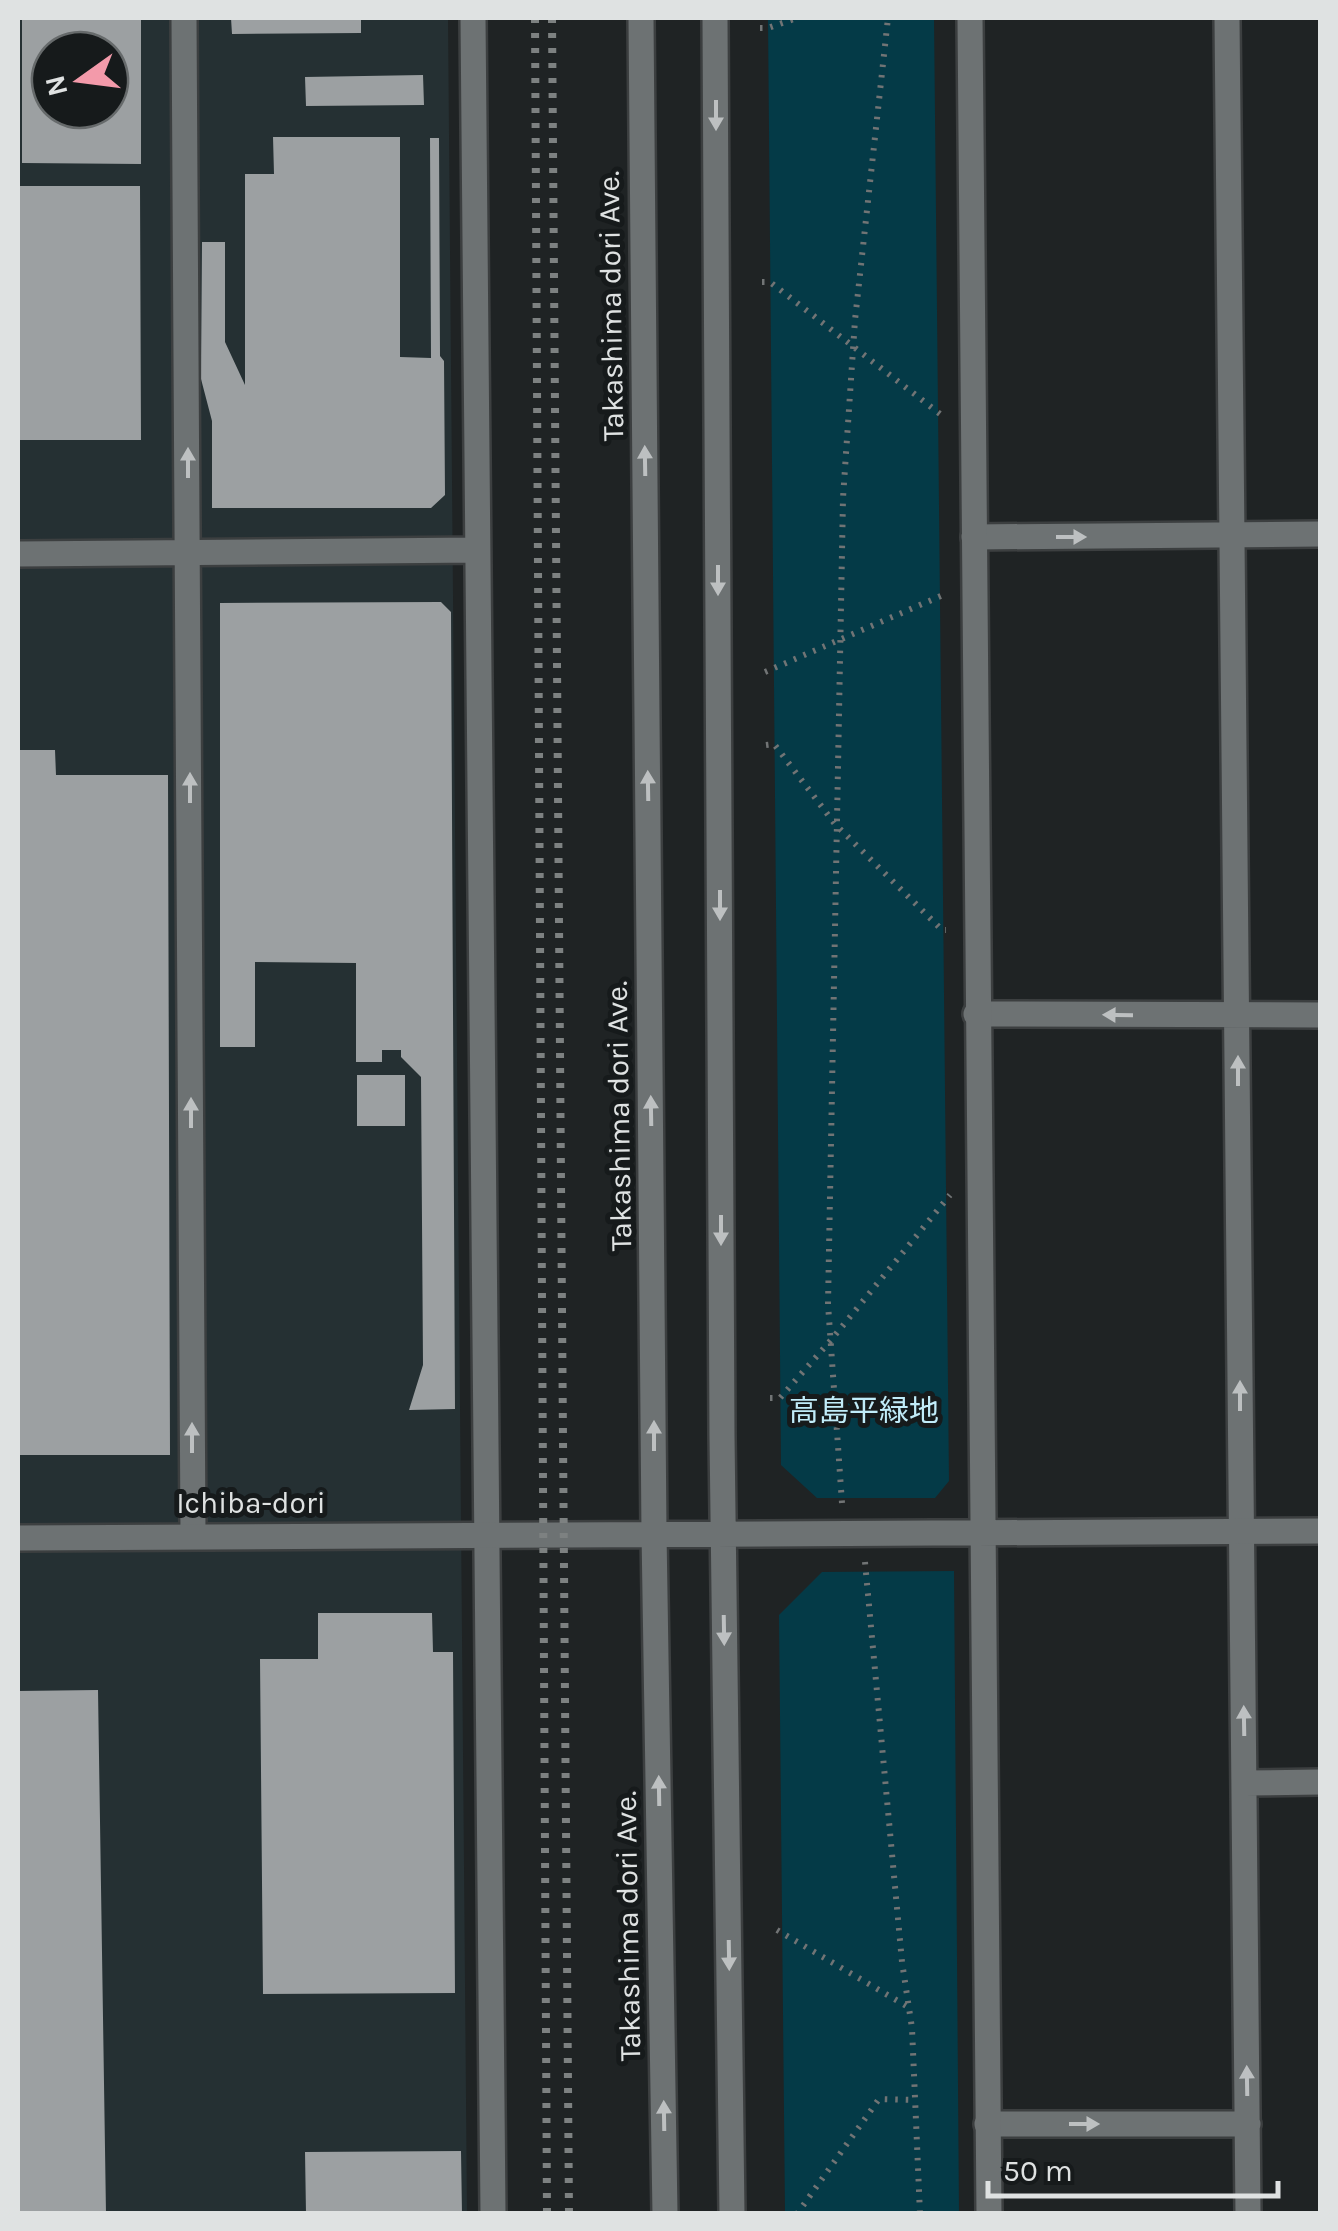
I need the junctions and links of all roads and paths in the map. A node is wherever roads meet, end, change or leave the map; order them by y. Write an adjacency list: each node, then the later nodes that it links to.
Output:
1 (184, 18): 17 (street, one-way to 1)
2 (472, 18): 16 (street)
3 (641, 18): 35 (street, Takashima dori Ave., one-way to 3)
4 (716, 18): 33 (street, one-way to 33)
5 (797, 18): 9 (path)
6 (888, 18): 11 (path)
7 (970, 18): 15 (street)
8 (1228, 18): 14 (street)
9 (760, 28)
10 (762, 282): 11 (path)
11 (853, 346): 12 (path); 20 (path)
12 (947, 419)
13 (1320, 534): 14 (street)
14 (1232, 536): 15 (street, one-way to 14); 27 (street)
15 (974, 537): 25 (street)
16 (478, 550): 17 (street); 38 (street)
17 (189, 552): 18 (street); 37 (street, one-way to 17)
18 (18, 554)
19 (950, 592): 20 (path)
20 (840, 640): 21 (path); 23 (path)
21 (765, 672)
22 (766, 744): 23 (path)
23 (835, 824): 24 (path); 29 (path)
24 (942, 930)
25 (976, 1014): 27 (street, one-way to 25); 28 (street)
26 (1320, 1015): 27 (street)
27 (1238, 1016): 34 (street, one-way to 27)
28 (978, 1170): 29 (path); 36 (street)
29 (831, 1340): 30 (path); 31 (path)
30 (770, 1398)
31 (842, 1503)
32 (1320, 1531): 34 (street, Ichiba-dori)
33 (723, 1532): 35 (street, Ichiba-dori); 36 (street, Ichiba-dori); 50 (street, one-way to 50)
34 (1241, 1532): 36 (street, Ichiba-dori); 42 (street, one-way to 34)
35 (654, 1533): 38 (street, Ichiba-dori); 49 (street, Takashima dori Ave., one-way to 35)
36 (981, 1533): 46 (street)
37 (193, 1535): 38 (street, Ichiba-dori); 39 (street, Ichiba-dori)
38 (484, 1536): 48 (street)
39 (18, 1538)
40 (865, 1560): 44 (path)
41 (1320, 1782): 42 (street)
42 (1244, 1783): 47 (street, one-way to 42)
43 (777, 1930): 44 (path)
44 (909, 2008): 45 (path)
45 (915, 2100): 51 (path); 52 (path)
46 (987, 2124): 47 (street, one-way to 47); 53 (street)
47 (1248, 2124): 54 (street)
48 (493, 2214)
49 (665, 2214)
50 (732, 2214)
51 (798, 2214)
52 (920, 2214)
53 (988, 2214)
54 (1248, 2214)

